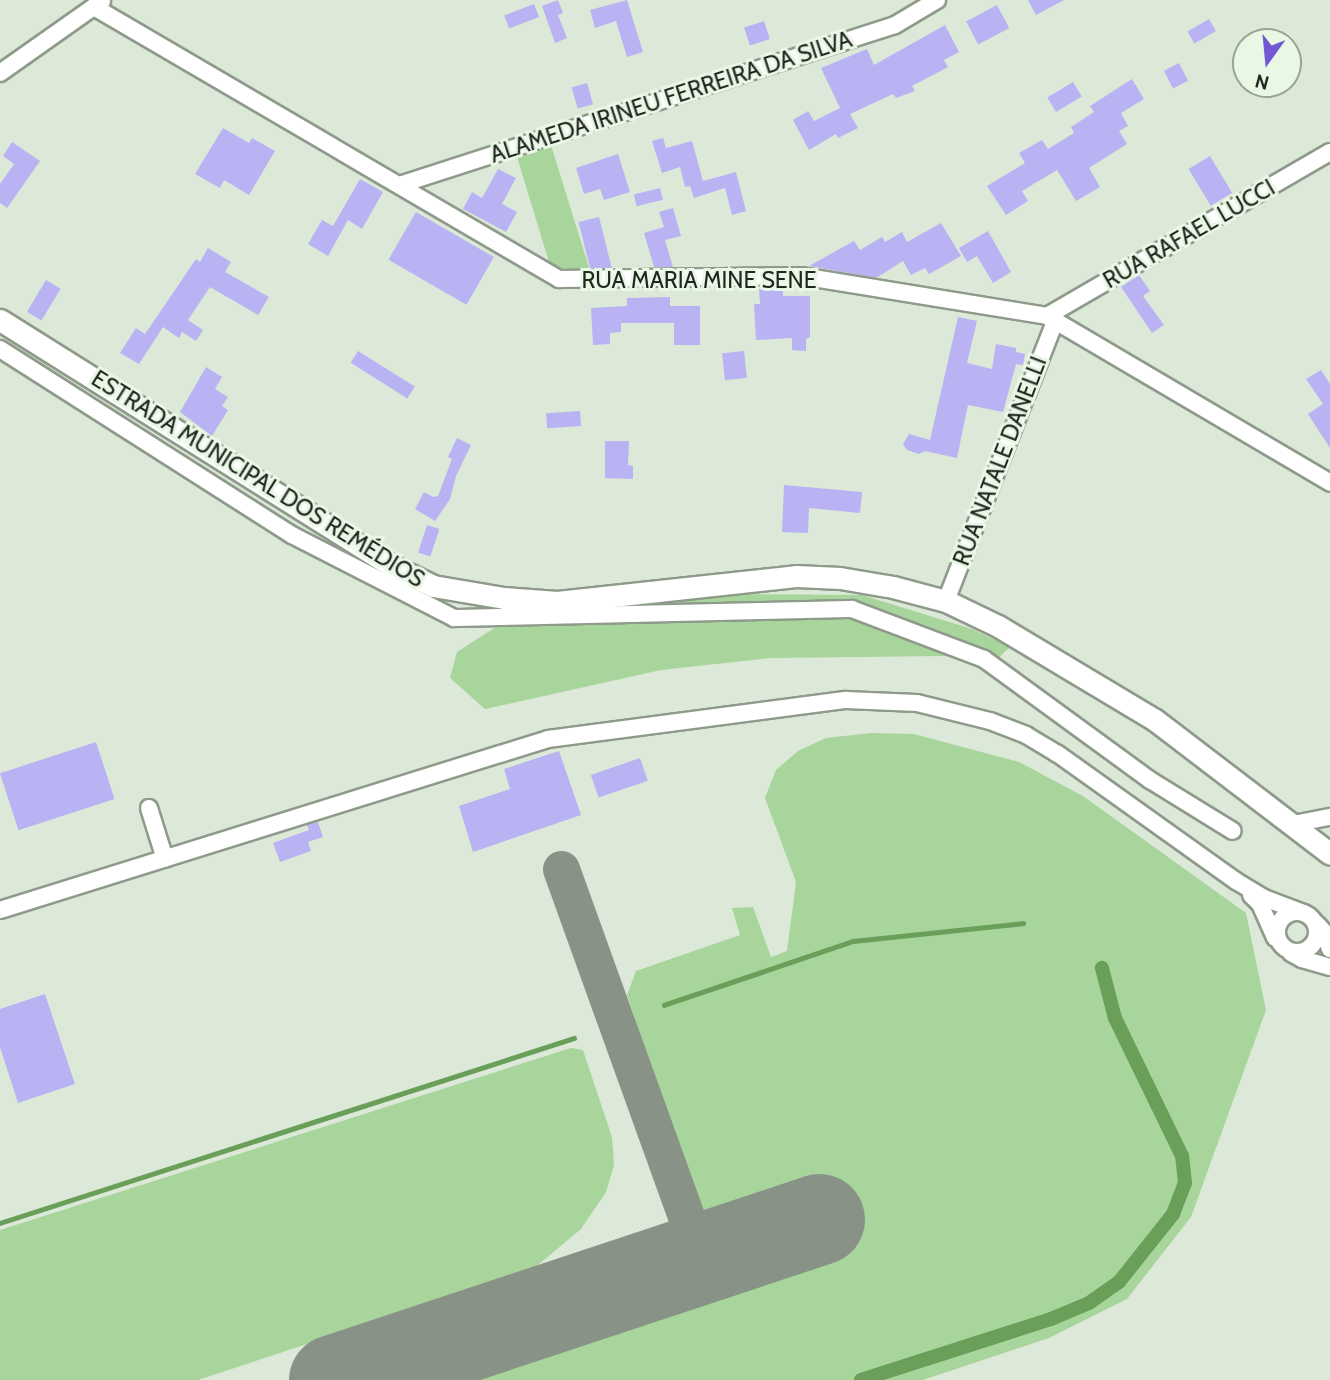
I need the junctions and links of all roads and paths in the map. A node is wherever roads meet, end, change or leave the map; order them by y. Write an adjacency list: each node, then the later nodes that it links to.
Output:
1 (937, 0): 5 (street, ALAMEDA IRINEU FERREIRA DA SILVA)
2 (99, 3): 3 (street); 5 (street, RUA MARIA MINE SENE)
3 (0, 73)
4 (1330, 152): 6 (street, RUA RAFAEL LUCCI)
5 (399, 185): 6 (street, RUA MARIA MINE SENE)
6 (1051, 319): 9 (street, RUA MARIA MINE SENE); 10 (street, RUA NATALE DANELLI)
7 (0, 320): 10 (main road, ESTRADA MUNICIPAL DOS REMÉDIOS)
8 (0, 349): 14 (street)
9 (1330, 482)
10 (946, 601): 13 (main road, ESTRADA MUNICIPAL DOS REMÉDIOS)
11 (149, 808): 16 (street)
12 (1330, 817): 13 (street)
13 (1293, 824): 15 (main road, ESTRADA MUNICIPAL DOS REMÉDIOS)
14 (1233, 831)
15 (1330, 854)
16 (164, 859): 17 (street); 18 (street)
17 (1236, 881): 19 (street); 20 (street)
18 (0, 910)
19 (1309, 917): 20 (street); 20 (street); 21 (street)
20 (1283, 947): 22 (street)
21 (1330, 949)
22 (1330, 967)

